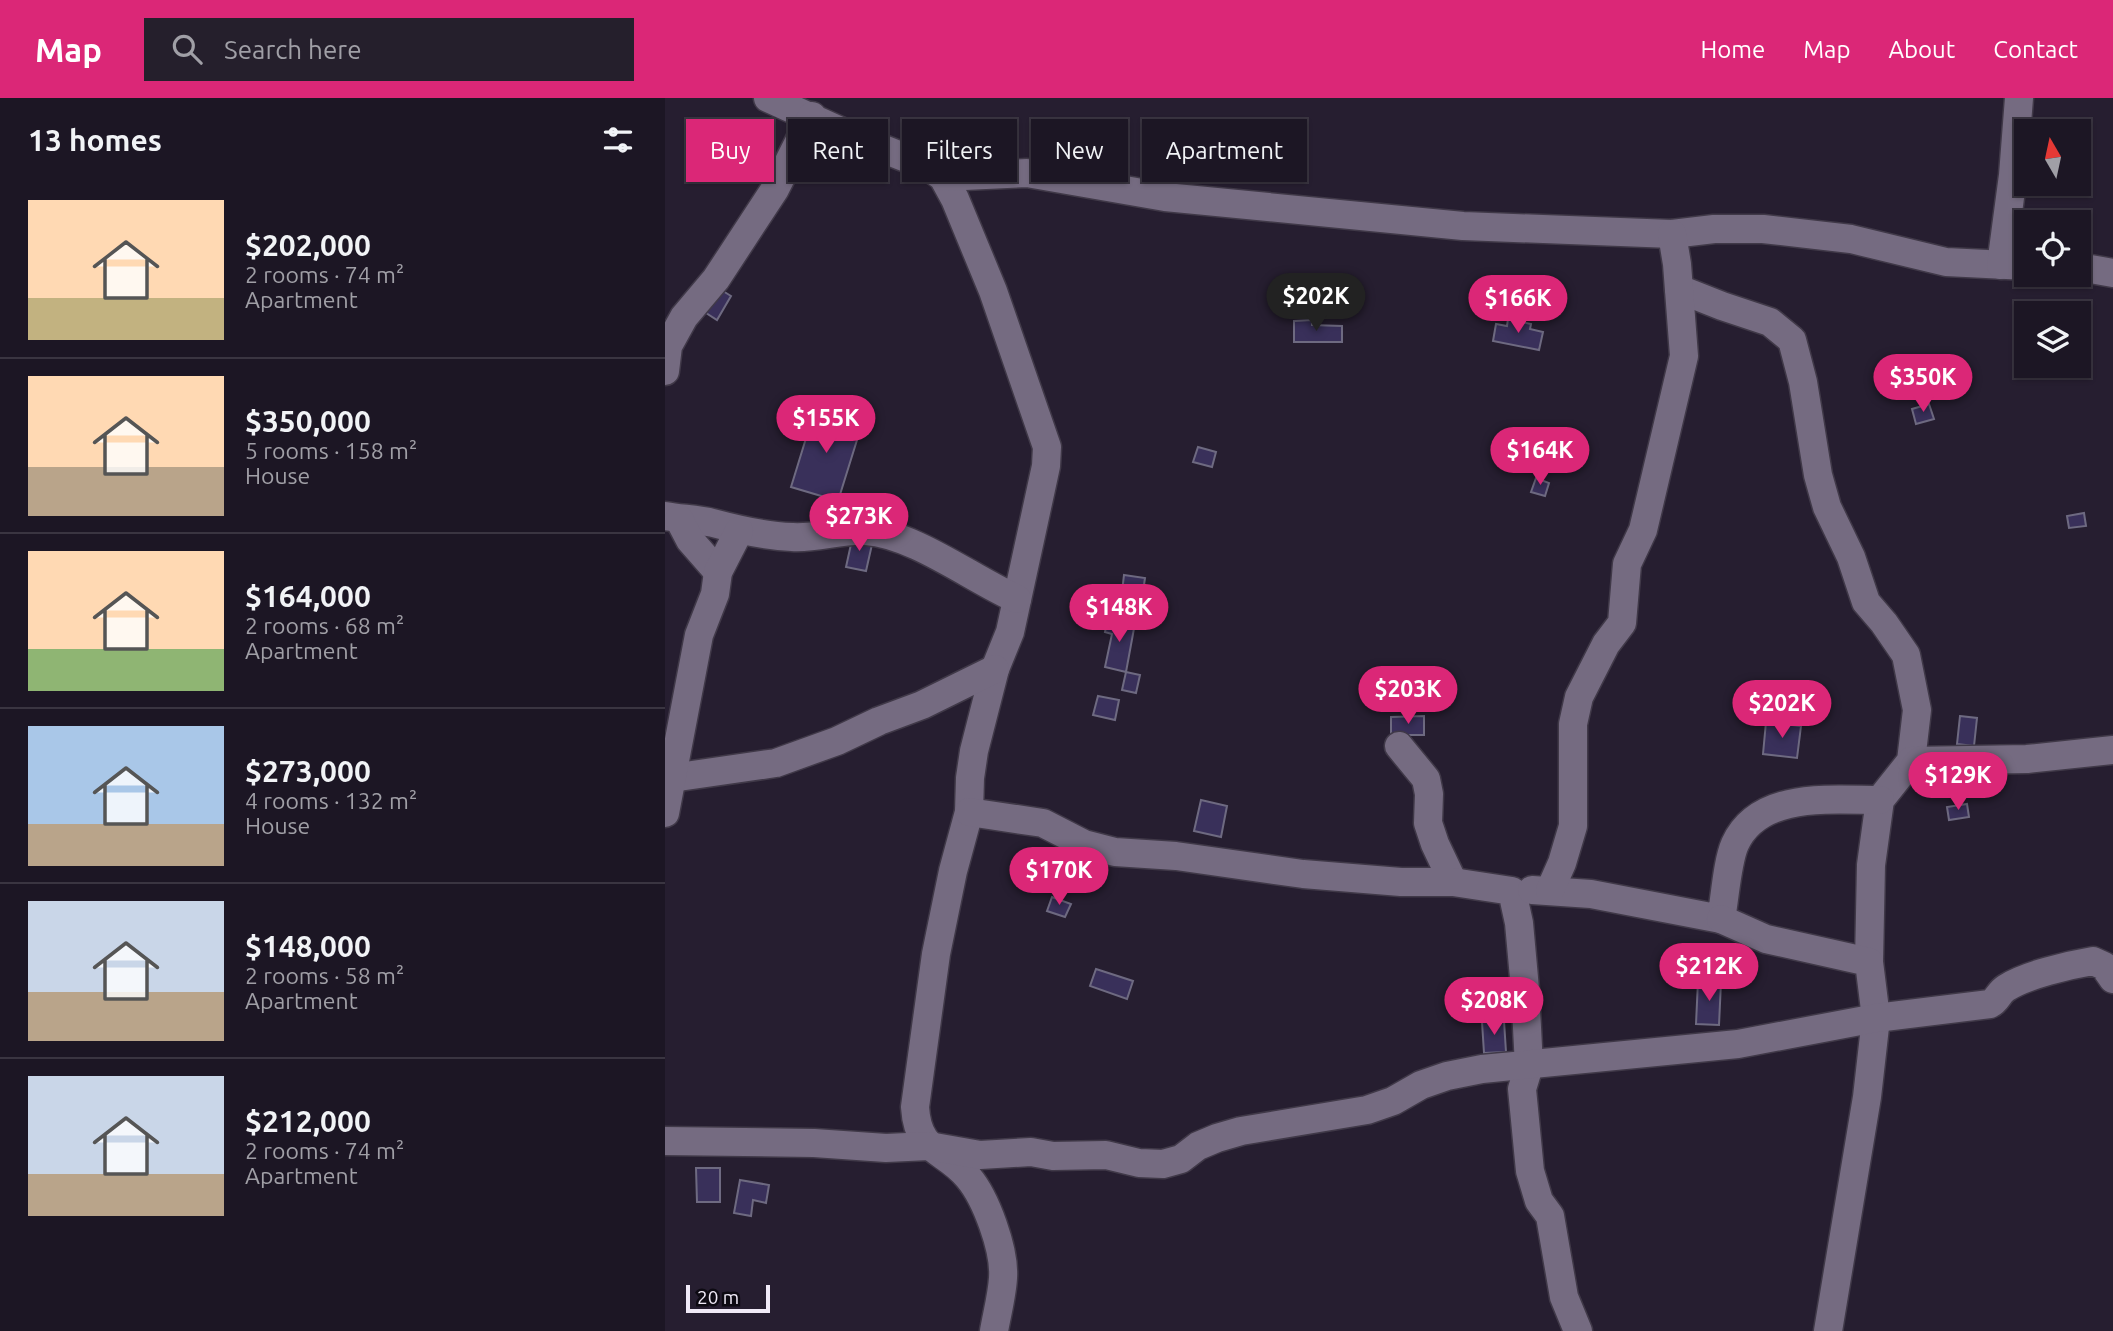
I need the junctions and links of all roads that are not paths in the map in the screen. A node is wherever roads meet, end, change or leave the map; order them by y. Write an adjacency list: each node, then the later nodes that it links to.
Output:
1 (768, 98): 3 (street)
2 (2019, 98): 8 (street)
3 (812, 116): 4 (street); 12 (street)
4 (902, 156)
5 (1017, 173): 7 (street)
6 (946, 182): 16 (street)
7 (1672, 234): 8 (street); 11 (street)
8 (2014, 265)
9 (2091, 269): 10 (street)
10 (2113, 273)
11 (1679, 289): 20 (street); 26 (street)
12 (665, 371)
13 (672, 518): 14 (street); 15 (street)
14 (739, 531): 15 (street); 16 (street)
15 (718, 572): 21 (street)
16 (1017, 599): 17 (street)
17 (995, 669): 21 (street); 23 (street)
18 (1399, 746): 25 (street)
19 (2113, 750): 20 (street)
20 (1911, 761): 22 (street)
21 (669, 779): 24 (street)
22 (1880, 800): 28 (street); 29 (street)
23 (969, 812): 25 (street); 34 (street)
24 (665, 813)
25 (1453, 883): 27 (street)
26 (1550, 890): 27 (street); 28 (street)
27 (1512, 891): 32 (street)
28 (1721, 919): 29 (street)
29 (1870, 962): 31 (street)
30 (2113, 979): 31 (street)
31 (1876, 1018): 32 (street); 37 (street)
32 (1529, 1066): 34 (street); 36 (street)
33 (665, 1141): 34 (street)
34 (929, 1146): 35 (street)
35 (994, 1331)
36 (1579, 1331)
37 (1828, 1331)

